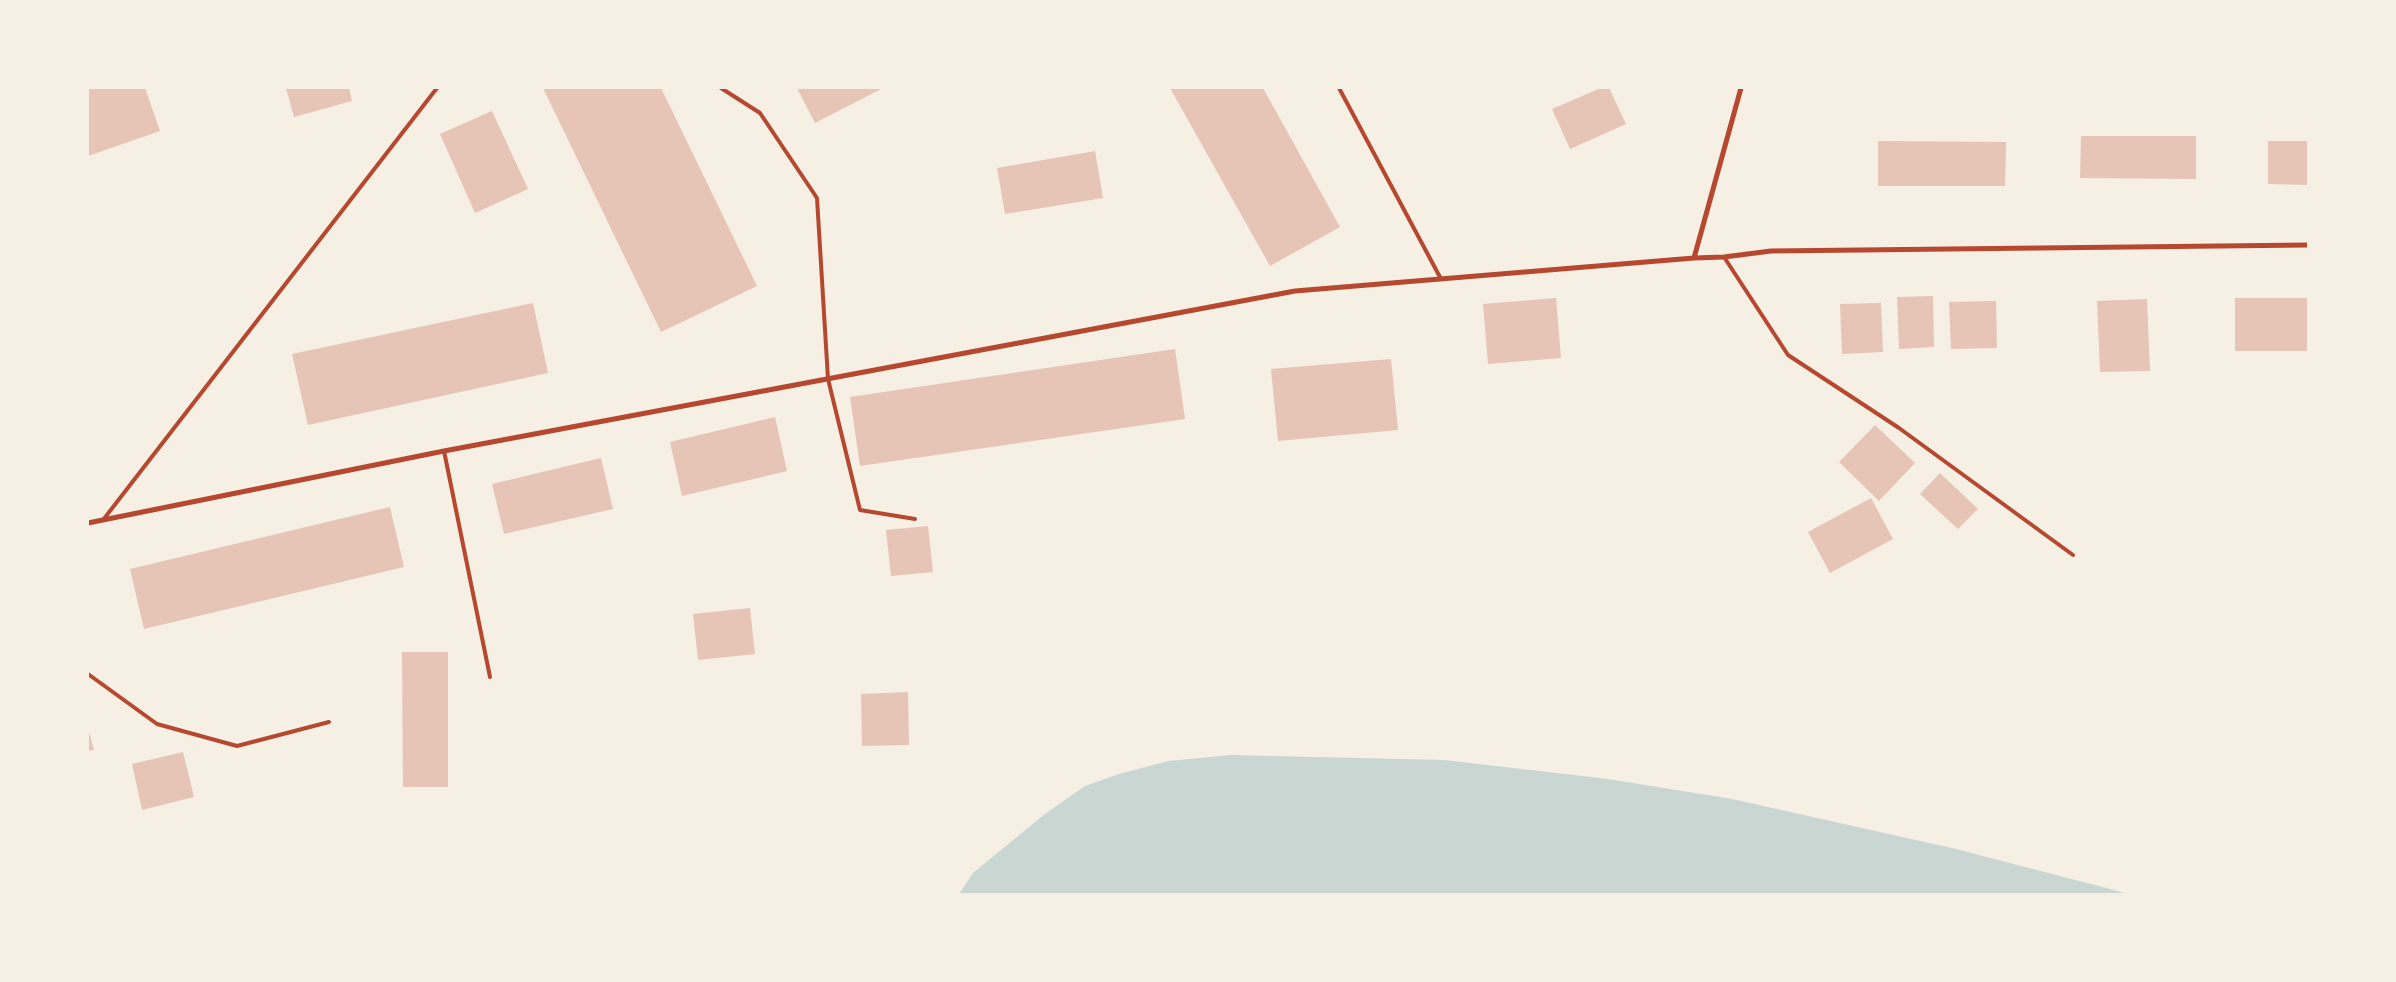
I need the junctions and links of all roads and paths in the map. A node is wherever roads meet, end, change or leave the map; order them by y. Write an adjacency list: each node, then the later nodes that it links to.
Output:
1 (437, 88): 12 (lane)
2 (721, 88): 9 (lane)
3 (1339, 88): 8 (lane)
4 (1741, 88): 7 (street)
5 (2308, 245): 6 (street)
6 (1724, 257): 7 (street); 14 (lane)
7 (1694, 258): 8 (street)
8 (1441, 279): 9 (street)
9 (828, 379): 10 (street); 11 (lane)
10 (444, 451): 12 (street); 16 (lane)
11 (915, 519)
12 (103, 520): 13 (street)
13 (88, 523)
14 (2073, 555)
15 (88, 674): 17 (lane)
16 (490, 677)
17 (329, 722)

